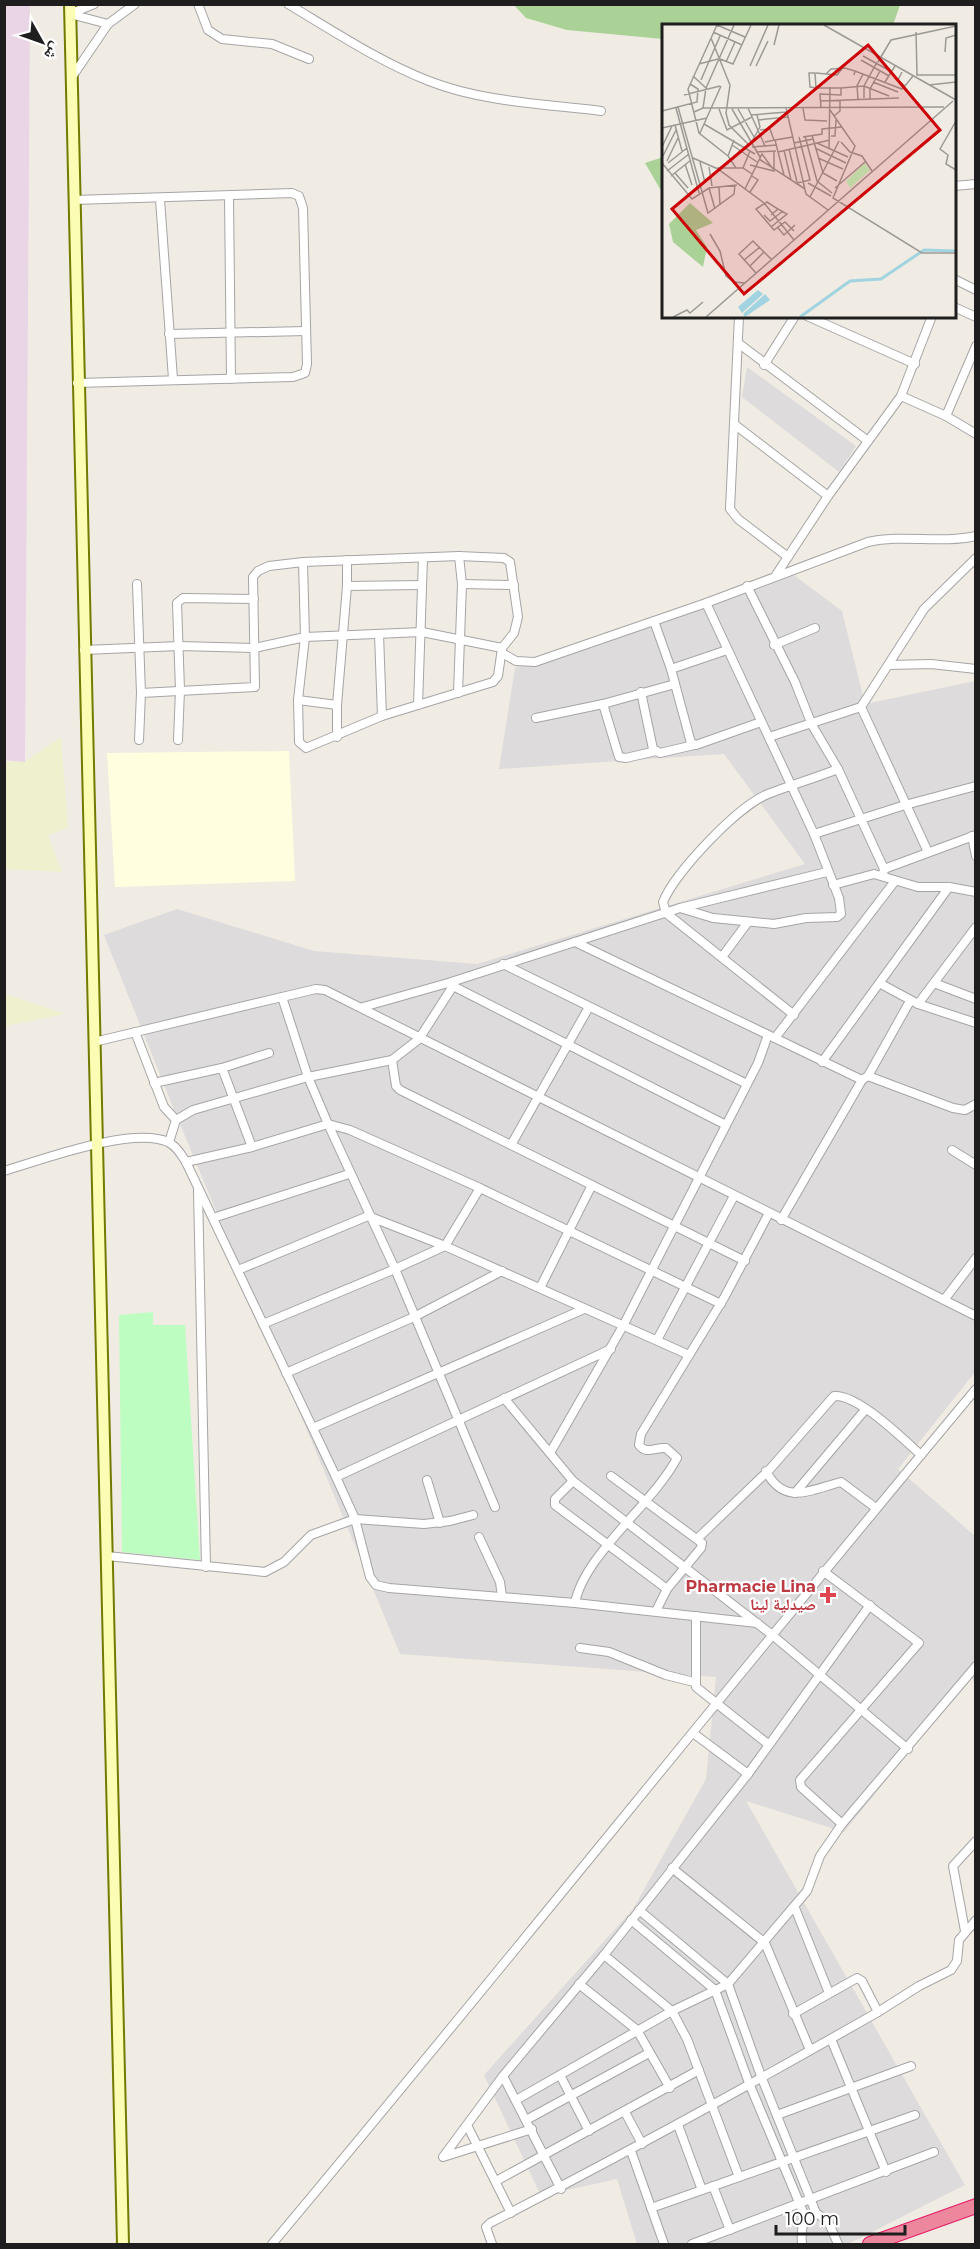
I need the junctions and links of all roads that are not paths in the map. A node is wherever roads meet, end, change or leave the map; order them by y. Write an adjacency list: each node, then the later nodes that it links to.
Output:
1 (94, 4): 5 (street)
2 (135, 4): 6 (street)
3 (288, 4): 9 (street)
4 (201, 5): 7 (street)
5 (70, 9): 6 (street); 8 (street)
6 (108, 24): 8 (street)
7 (309, 59)
8 (70, 81): 14 (street)
9 (601, 111)
10 (975, 184): 11 (street)
11 (956, 186)
12 (229, 197): 13 (street); 23 (street); 24 (street)
13 (160, 199): 14 (street); 25 (street)
14 (74, 200): 33 (street)
15 (956, 280): 16 (street)
16 (975, 290)
17 (956, 308): 18 (street)
18 (975, 317)
19 (739, 318): 26 (street)
20 (794, 318): 29 (street)
21 (812, 318): 28 (street)
22 (931, 318): 28 (street)
23 (306, 331): 24 (street); 32 (street)
24 (231, 332): 25 (street); 32 (street)
25 (169, 334): 31 (street)
26 (738, 343): 29 (street); 36 (street)
27 (975, 346): 30 (street)
28 (915, 364): 34 (street)
29 (764, 365): 38 (street)
30 (972, 369): 35 (street)
31 (173, 379): 32 (street); 33 (street)
32 (231, 379)
33 (77, 383): 67 (street)
34 (901, 396): 35 (street); 38 (street)
35 (946, 416): 37 (street)
36 (734, 424): 39 (street); 42 (street)
37 (975, 434)
38 (868, 441): 39 (street)
39 (828, 496): 42 (street)
40 (975, 536): 47 (street)
41 (459, 556): 43 (street); 49 (street); 51 (street)
42 (788, 557): 47 (street)
43 (423, 558): 45 (street); 50 (street)
44 (975, 558): 70 (street)
45 (347, 560): 46 (street); 52 (street)
46 (303, 562): 54 (street); 61 (street)
47 (776, 575): 53 (street)
48 (137, 584): 65 (street)
49 (462, 584): 51 (street); 62 (street)
50 (422, 585): 52 (street); 58 (street)
51 (514, 585): 68 (street)
52 (347, 586): 59 (street)
53 (747, 586): 55 (street); 63 (street)
54 (254, 599): 64 (street); 66 (street)
55 (706, 603): 56 (street); 69 (street)
56 (654, 621): 68 (street); 71 (street)
57 (815, 628): 63 (street)
58 (422, 632): 60 (street); 62 (street); 81 (street)
59 (344, 634): 60 (street); 61 (street); 80 (street)
60 (379, 634): 83 (street)
61 (305, 637): 66 (street); 78 (street)
62 (460, 638): 68 (street); 77 (street)
63 (774, 645): 86 (street)
64 (178, 646): 65 (street); 66 (street); 74 (street)
65 (138, 648): 67 (street); 76 (street)
66 (254, 648): 74 (street)
67 (84, 650): 129 (street)
68 (502, 650): 77 (street)
69 (727, 650): 71 (street); 85 (street)
70 (889, 665): 72 (street); 82 (street)
71 (671, 669): 73 (street)
72 (975, 669)
73 (675, 684): 75 (street); 91 (street)
74 (180, 690): 76 (street); 90 (street)
75 (641, 692): 79 (street); 92 (street)
76 (141, 693): 89 (street)
77 (458, 693): 81 (street)
78 (298, 700): 80 (street); 87 (street)
79 (603, 704): 84 (street); 92 (street)
80 (337, 705): 87 (street)
81 (418, 705): 83 (street)
82 (861, 707): 86 (street); 96 (street)
83 (382, 716): 87 (street)
84 (536, 718)
85 (761, 722): 88 (street); 91 (street)
86 (812, 725): 88 (street); 93 (street)
87 (337, 737)
88 (769, 737): 95 (street)
89 (139, 740)
90 (178, 740)
91 (694, 745): 92 (street)
92 (656, 751)
93 (838, 769): 95 (street); 97 (street)
94 (975, 786): 96 (street)
95 (792, 788): 98 (street); 109 (street)
96 (905, 805): 97 (street); 100 (street)
97 (862, 820): 98 (street); 103 (street)
98 (814, 834): 102 (street)
99 (974, 835): 100 (street); 101 (street)
100 (928, 852): 103 (street)
101 (975, 856)
102 (827, 872): 105 (street); 108 (street)
103 (884, 872): 104 (street); 105 (street)
104 (895, 881): 106 (street); 124 (street)
105 (833, 885): 110 (street)
106 (949, 887): 107 (street); 116 (street)
107 (975, 892)
108 (680, 908): 109 (street); 110 (street)
109 (666, 913): 112 (street); 113 (street)
110 (747, 922): 113 (street)
111 (975, 927): 115 (street)
112 (575, 942): 114 (street); 127 (street)
113 (722, 957): 124 (street)
114 (502, 964): 117 (street); 123 (street)
115 (934, 982): 119 (street); 121 (street)
116 (881, 984): 120 (street); 133 (street)
117 (450, 985): 122 (street); 128 (street); 130 (street)
118 (282, 997): 122 (street); 126 (street); 135 (street)
119 (975, 999)
120 (910, 1001): 121 (street); 136 (street)
121 (918, 1004): 125 (street)
122 (363, 1007): 128 (street)
123 (589, 1007): 130 (street); 138 (street)
124 (794, 1015): 127 (street)
125 (975, 1023)
126 (135, 1032): 129 (street); 137 (street)
127 (771, 1037): 133 (street); 138 (street)
128 (419, 1039): 132 (street); 139 (street)
129 (94, 1042): 146 (street)
130 (568, 1045): 139 (street); 144 (street)
131 (269, 1053): 134 (street)
132 (392, 1060): 135 (street); 147 (street)
133 (822, 1062): 136 (street)
134 (222, 1068): 137 (street); 140 (street)
135 (308, 1077): 140 (street); 143 (street)
136 (865, 1078): 141 (street); 162 (street)
137 (154, 1083): 142 (street)
138 (747, 1084): 144 (street)
139 (538, 1098): 147 (street); 154 (street)
140 (235, 1100): 142 (street); 148 (street)
141 (975, 1104)
142 (176, 1120): 145 (street)
143 (328, 1124): 148 (street); 153 (street); 157 (street)
144 (726, 1125): 154 (street)
145 (169, 1142): 146 (street); 150 (street)
146 (97, 1143): 152 (street); 210 (street)
147 (511, 1145): 155 (street)
148 (252, 1147): 150 (street)
149 (952, 1150): 151 (street)
150 (186, 1162): 156 (street)
151 (975, 1165)
152 (4, 1171)
153 (349, 1174): 160 (street); 161 (street)
154 (699, 1179): 158 (street); 163 (street)
155 (592, 1185): 163 (street); 164 (street)
156 (198, 1187): 161 (street); 211 (street)
157 (480, 1188): 164 (street); 166 (street)
158 (734, 1196): 159 (street); 165 (street)
159 (769, 1213): 162 (street); 168 (street)
160 (368, 1216): 166 (street); 169 (street); 170 (street)
161 (213, 1218): 170 (street)
162 (781, 1220): 175 (street)
163 (674, 1226): 165 (street); 172 (street)
164 (568, 1232): 172 (street); 174 (street)
165 (709, 1243): 168 (street); 173 (street)
166 (445, 1246): 169 (street); 171 (street)
167 (975, 1258): 175 (street)
168 (745, 1262): 176 (street)
169 (396, 1269): 179 (street); 180 (street)
170 (238, 1270): 180 (street)
171 (502, 1271): 174 (street); 179 (street)
172 (651, 1272): 173 (street); 181 (street)
173 (686, 1287): 176 (street); 182 (street)
174 (540, 1288): 177 (street)
175 (944, 1300): 178 (street)
176 (721, 1304): 184 (street)
177 (584, 1309): 181 (street); 186 (street)
178 (975, 1316)
179 (414, 1317): 185 (street); 186 (street)
180 (263, 1324): 185 (street)
181 (623, 1326): 182 (street); 183 (street)
182 (657, 1340): 184 (street)
183 (611, 1349): 188 (street); 192 (street)
184 (689, 1355): 200 (street)
185 (286, 1373): 191 (street)
186 (438, 1374): 190 (street); 191 (street)
187 (975, 1389): 193 (street)
188 (504, 1398): 190 (street); 192 (street)
189 (865, 1410): 193 (street); 194 (street); 199 (street)
190 (459, 1422): 196 (street); 201 (street)
191 (313, 1428): 196 (street)
192 (550, 1453): 198 (street)
193 (921, 1455): 202 (street)
194 (766, 1471): 199 (street); 208 (street)
195 (611, 1476): 200 (street)
196 (336, 1477): 204 (street)
197 (427, 1480): 206 (street)
198 (573, 1481): 205 (street); 209 (street)
199 (795, 1493): 202 (street)
200 (646, 1501): 205 (street); 208 (street)
201 (495, 1507)
202 (876, 1508): 213 (street)
203 (473, 1515): 206 (street)
204 (355, 1519): 206 (street); 211 (street); 215 (street)
205 (628, 1522): 209 (street); 212 (street)
206 (440, 1523)
207 (479, 1537): 215 (street)
208 (698, 1538): 212 (street)
209 (609, 1546): 214 (street); 216 (street)
210 (106, 1556): 211 (street); 294 (street)
211 (206, 1567)
212 (684, 1567): 214 (street); 220 (street)
213 (823, 1571): 217 (street); 221 (street)
214 (667, 1589): 218 (street)
215 (502, 1597): 216 (street)
216 (575, 1602): 218 (street)
217 (870, 1605): 224 (street); 227 (street)
218 (656, 1611): 219 (street)
219 (696, 1616): 220 (street); 225 (street)
220 (757, 1623): 221 (street)
221 (771, 1634): 224 (street); 226 (street)
222 (580, 1648): 225 (street)
223 (975, 1666): 230 (street)
224 (820, 1675): 227 (street); 229 (street)
225 (694, 1682): 226 (street)
226 (717, 1703): 228 (street); 229 (street)
227 (861, 1710): 230 (street); 232 (street)
228 (693, 1733): 231 (street); 295 (street)
229 (768, 1744): 231 (street)
230 (908, 1749): 232 (street)
231 (748, 1774): 234 (street)
232 (842, 1824): 235 (street)
233 (975, 1841): 239 (street)
234 (672, 1868): 236 (street); 240 (street)
235 (795, 1908): 240 (street); 245 (street)
236 (639, 1910): 237 (street); 243 (street)
237 (631, 1920): 241 (street); 244 (street)
238 (975, 1920): 239 (street)
239 (965, 1931): 247 (street)
240 (765, 1943): 243 (street); 248 (street)
241 (604, 1954): 242 (street); 246 (street)
242 (579, 1984): 249 (street); 256 (street)
243 (728, 1984): 244 (street); 257 (street)
244 (715, 1990): 246 (street); 258 (street)
245 (829, 1993): 247 (street); 248 (street)
246 (672, 2011): 249 (street); 254 (street)
247 (878, 2012): 250 (street)
248 (793, 2014): 251 (street)
249 (637, 2030): 252 (street); 255 (street)
250 (831, 2039): 251 (street); 260 (street)
251 (810, 2050): 257 (street)
252 (650, 2053): 259 (street); 261 (street)
253 (911, 2066): 260 (street)
254 (699, 2070): 259 (street); 263 (street)
255 (560, 2074): 261 (street); 262 (street)
256 (503, 2076): 262 (street); 268 (street)
257 (761, 2076): 258 (street); 265 (street)
258 (749, 2083): 263 (street); 279 (street)
259 (670, 2088): 264 (street)
260 (852, 2088): 265 (street); 272 (street)
261 (571, 2097): 267 (street); 271 (street)
262 (516, 2100): 267 (street)
263 (712, 2106): 269 (street); 281 (street)
264 (625, 2112): 271 (street); 273 (street)
265 (777, 2115): 278 (street)
266 (915, 2115): 272 (street)
267 (526, 2120): 270 (street)
268 (466, 2125): 274 (street); 274 (street)
269 (678, 2125): 273 (street); 285 (street)
270 (532, 2129): 274 (street); 277 (street)
271 (589, 2131): 277 (street)
272 (870, 2131): 278 (street); 280 (street)
273 (642, 2144): 275 (street)
274 (478, 2147): 282 (street)
275 (631, 2151): 284 (street); 289 (street)
276 (934, 2151): 280 (street)
277 (546, 2156): 282 (street); 284 (street)
278 (793, 2158): 279 (street); 286 (street)
279 (781, 2162): 281 (street); 287 (street)
280 (886, 2172): 286 (street)
281 (739, 2177): 283 (street)
282 (496, 2181): 290 (street)
283 (713, 2186): 285 (street); 293 (street)
284 (561, 2189): 290 (street)
285 (702, 2190): 289 (street)
286 (810, 2201): 287 (street); 291 (street)
287 (798, 2205): 292 (street); 293 (street)
288 (975, 2206): 301 (highway)
289 (651, 2208): 297 (street)
290 (511, 2213): 296 (street)
291 (816, 2213): 292 (street); 300 (street)
292 (806, 2219): 299 (street)
293 (729, 2230): 298 (street)
294 (123, 2244)
295 (272, 2244)
296 (492, 2244)
297 (664, 2244)
298 (692, 2244)
299 (802, 2244)
300 (838, 2244)
301 (870, 2244)

